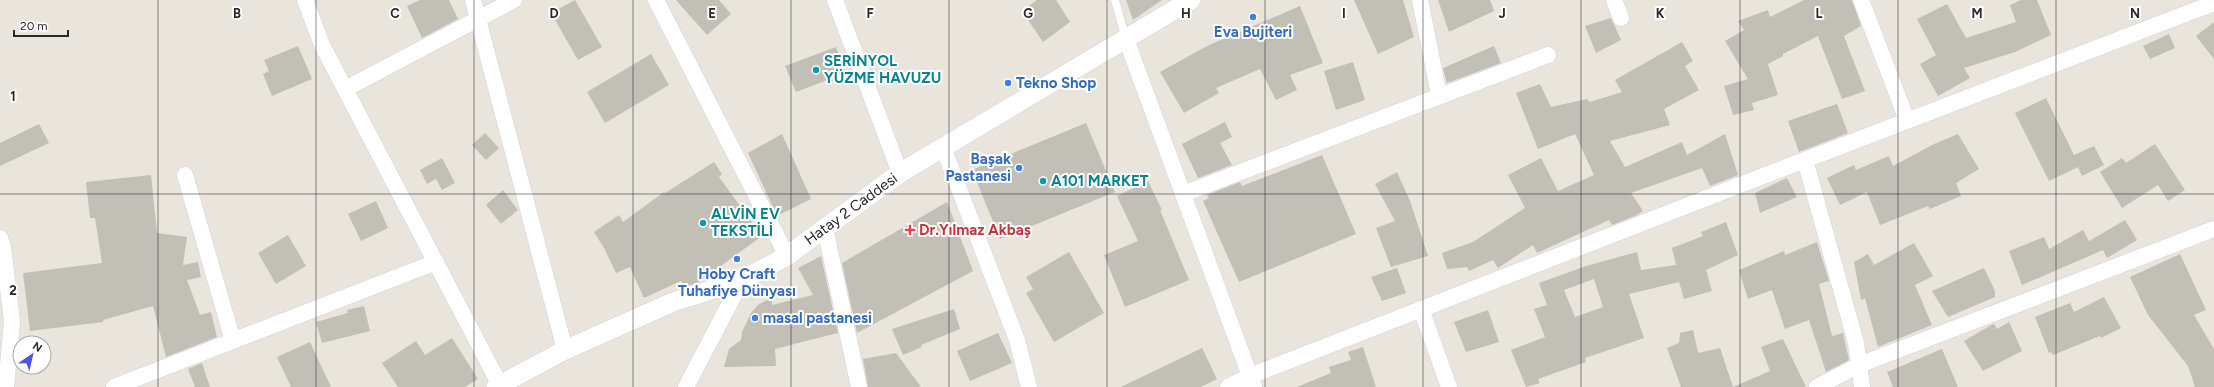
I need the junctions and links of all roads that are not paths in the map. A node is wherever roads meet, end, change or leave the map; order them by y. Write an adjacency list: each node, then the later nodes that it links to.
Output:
1 (305, 0): 17 (street)
2 (473, 0): 14 (street)
3 (514, 0): 14 (street)
4 (656, 0): 28 (street)
5 (834, 0): 22 (street)
6 (1115, 0): 15 (lane)
7 (1191, 0): 15 (street, Hatay 2 Caddesi)
8 (1420, 0): 18 (street)
9 (1614, 0): 13 (street)
10 (1861, 0): 19 (street)
11 (2214, 3): 12 (street)
12 (2180, 7): 19 (street)
13 (1621, 18)
14 (478, 19): 17 (street); 33 (street)
15 (1126, 39): 20 (street, Hatay 2 Caddesi); 24 (street)
16 (1548, 55): 18 (street)
17 (345, 89): 29 (street)
18 (1439, 95): 24 (street)
19 (1907, 120): 21 (street)
20 (943, 147): 22 (street, Hatay 2 Caddesi); 41 (street)
21 (1805, 160): 31 (street); 34 (street)
22 (900, 173): 25 (street, Hatay 2 Caddesi)
23 (185, 175): 32 (street)
24 (1183, 194): 35 (street)
25 (825, 228): 28 (street, Hatay 2 Caddesi); 40 (street)
26 (2214, 229): 34 (street)
27 (0, 238): 37 (street)
28 (786, 256): 30 (street, Hatay 2 Caddesi)
29 (436, 262): 32 (street); 36 (street)
30 (742, 280): 33 (street, Hatay 2 Caddesi); 39 (street)
31 (1421, 309): 35 (street); 43 (street)
32 (233, 341): 38 (street)
33 (565, 350): 36 (street, Hatay 2 Caddesi)
34 (1859, 365): 44 (street); 45 (street)
35 (1252, 381): 42 (street)
36 (499, 386)
37 (6, 387)
38 (114, 387)
39 (686, 387)
40 (859, 387)
41 (1029, 387)
42 (1228, 387)
43 (1449, 387)
44 (1817, 387)
45 (1862, 387)

